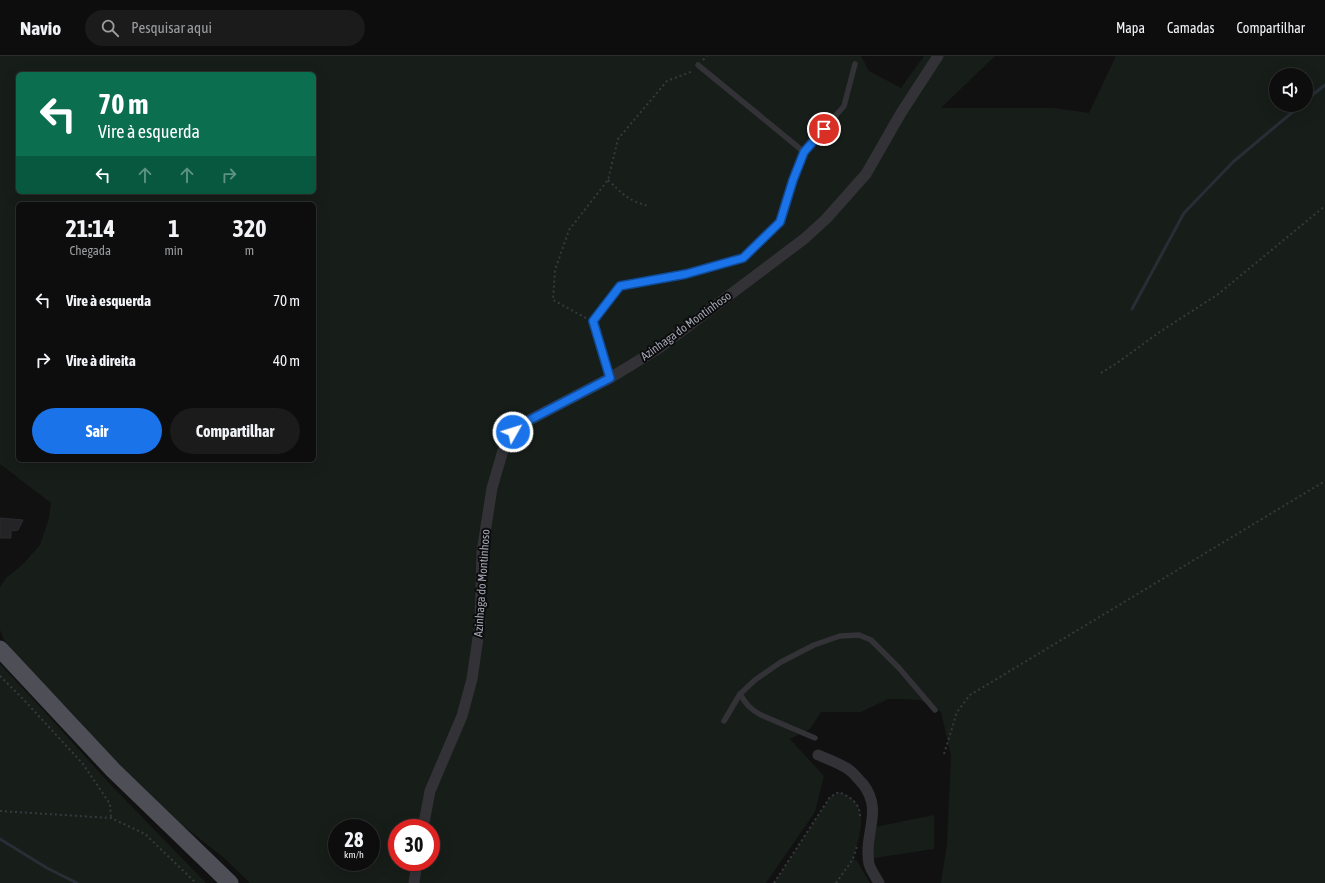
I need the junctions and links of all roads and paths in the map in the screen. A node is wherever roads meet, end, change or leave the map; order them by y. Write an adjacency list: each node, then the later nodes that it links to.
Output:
1 (707, 56): 4 (path)
2 (938, 56): 11 (street, Azinhaga do Montinhoso)
3 (855, 64): 5 (lane)
4 (698, 65): 5 (lane); 6 (path)
5 (804, 152): 9 (lane)
6 (608, 180): 7 (path); 9 (path)
7 (649, 206)
8 (1325, 206): 10 (path)
9 (593, 321): 11 (lane)
10 (1101, 373)
11 (610, 378): 24 (street, Azinhaga do Montinhoso)
12 (1325, 481): 19 (path)
13 (0, 649): 28 (main road)
14 (0, 676): 23 (path)
15 (740, 694): 16 (lane); 17 (lane); 18 (lane)
16 (935, 710)
17 (724, 721)
18 (815, 738)
19 (944, 754)
20 (818, 755): 32 (street)
21 (0, 811): 23 (path)
22 (860, 817): 30 (path)
23 (111, 818): 27 (path)
24 (425, 819)
25 (857, 845): 31 (path)
26 (416, 871): 29 (street)
27 (196, 883)
28 (230, 883)
29 (414, 883)
30 (774, 883)
31 (836, 883)
32 (879, 883)

